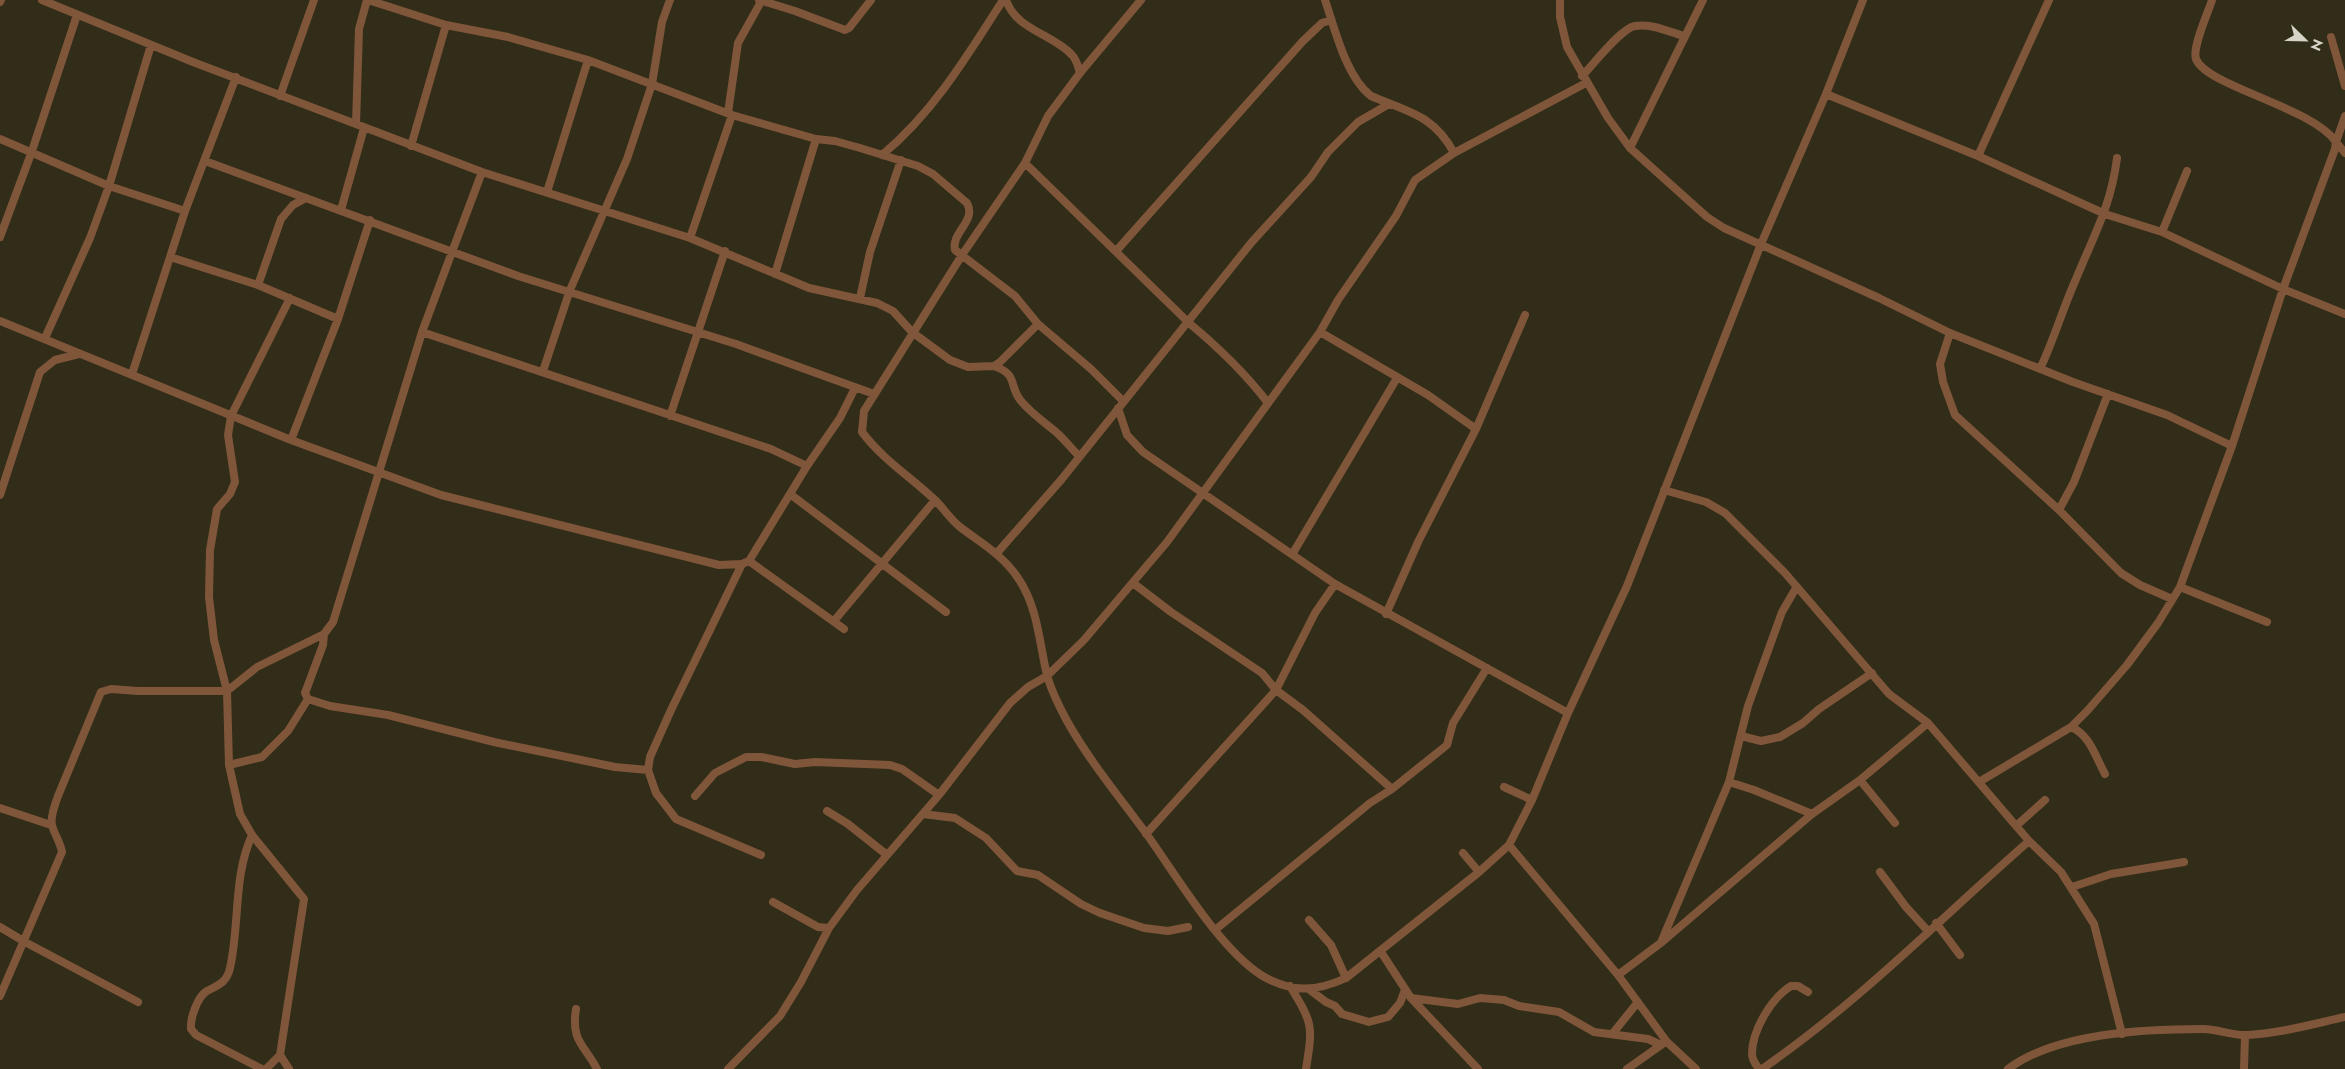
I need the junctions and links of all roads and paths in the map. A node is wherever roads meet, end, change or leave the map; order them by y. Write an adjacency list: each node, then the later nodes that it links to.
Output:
1 (42, 0): 16 (street)
2 (314, 0): 29 (street)
3 (368, 0): 18 (street); 33 (street)
4 (670, 0): 26 (street)
5 (761, 0): 6 (street); 31 (street)
6 (871, 0)
7 (1004, 0): 23 (street); 43 (street)
8 (1141, 0): 23 (street)
9 (1326, 0): 17 (street)
10 (1560, 0): 25 (street)
11 (1703, 0): 19 (street)
12 (1853, 0): 15 (street)
13 (2048, 0): 44 (street)
14 (2212, 0): 37 (street)
15 (1862, 2): 28 (street)
16 (77, 15): 21 (street); 40 (street)
17 (1331, 20): 30 (street); 63 (street)
18 (446, 25): 22 (street); 38 (street)
19 (1684, 36): 25 (street); 39 (street)
20 (2331, 37): 27 (street)
21 (151, 45): 24 (street); 51 (street)
22 (588, 60): 26 (street); 52 (street)
23 (1080, 73): 48 (street)
24 (236, 77): 29 (street); 47 (street)
25 (1584, 80): 39 (street); 41 (street)
26 (652, 84): 31 (street); 56 (street)
27 (2345, 86)
28 (1826, 94): 44 (street); 62 (street)
29 (280, 96): 33 (street)
30 (1389, 104): 41 (street); 78 (street)
31 (730, 114): 36 (street); 61 (street)
32 (2345, 116): 37 (street)
33 (356, 124): 34 (street)
34 (364, 128): 38 (street); 54 (street)
35 (0, 139): 40 (street)
36 (816, 139): 43 (street); 68 (street)
37 (2336, 142): 42 (street); 70 (street)
38 (411, 146): 50 (street)
39 (1630, 148): 62 (street)
40 (32, 151): 51 (street); 60 (street)
41 (1454, 153): 83 (street)
42 (2345, 153)
43 (882, 155): 46 (street)
44 (1978, 156): 57 (street)
45 (2116, 158): 57 (street)
46 (900, 160): 66 (street); 73 (street)
47 (205, 161): 53 (street); 55 (street)
48 (1025, 163): 63 (street); 66 (street)
49 (2187, 171): 59 (street)
50 (482, 172): 52 (street); 65 (street)
51 (109, 186): 55 (street); 85 (street)
52 (547, 192): 56 (street)
53 (306, 198): 54 (street); 69 (street)
54 (341, 210): 58 (street)
55 (185, 211): 67 (street)
56 (606, 211): 61 (street); 71 (street)
57 (2105, 214): 59 (street); 88 (street)
58 (370, 220): 65 (street); 76 (street)
59 (2162, 232): 70 (street)
60 (0, 237)
61 (690, 238): 64 (street)
62 (1761, 244): 84 (street); 106 (street)
63 (1117, 250): 78 (street)
64 (725, 251): 68 (street); 81 (street)
65 (453, 253): 71 (street); 80 (street)
66 (962, 254): 79 (street); 82 (street)
67 (170, 257): 69 (street); 90 (street)
68 (776, 274): 73 (street)
69 (258, 285): 72 (street)
70 (2283, 289): 74 (street); 102 (street)
71 (570, 290): 81 (street); 89 (street)
72 (290, 298): 76 (street); 98 (street)
73 (860, 298): 82 (street)
74 (2345, 314)
75 (1525, 315): 100 (street)
76 (338, 319): 101 (street)
77 (0, 321): 85 (street)
78 (1189, 323): 95 (street); 96 (street)
79 (1038, 324): 87 (street); 95 (street)
80 (422, 332): 89 (street); 105 (street)
81 (699, 332): 92 (street); 99 (street)
82 (912, 332): 87 (street); 93 (street)
83 (1320, 332): 91 (street); 96 (street)
84 (1950, 333): 88 (street); 111 (street)
85 (45, 338): 86 (street)
86 (79, 354): 90 (street); 109 (street)
87 (994, 366): 103 (street)
88 (2040, 369): 94 (street)
89 (543, 371): 99 (street)
90 (132, 374): 98 (street)
91 (1397, 378): 100 (street); 113 (street)
92 (855, 388): 93 (street); 104 (street)
93 (874, 394): 110 (street)
94 (2108, 394): 102 (street); 111 (street)
95 (1123, 401): 97 (street)
96 (1268, 403): 108 (street)
97 (1118, 408): 103 (street); 108 (street)
98 (231, 416): 101 (street); 131 (street)
99 (670, 416): 104 (street)
100 (1476, 429): 122 (street)
101 (291, 440): 105 (street)
102 (2232, 446): 118 (street)
103 (1078, 456): 112 (street)
104 (807, 466): 107 (street)
105 (380, 471): 114 (street); 126 (street)
106 (1664, 490): 119 (street); 133 (street)
107 (790, 494): 114 (street); 115 (street)
108 (1203, 494): 113 (street); 116 (street)
109 (0, 495)
110 (935, 500): 112 (street); 115 (street)
111 (2059, 510): 120 (street)
112 (997, 553): 129 (street)
113 (1293, 553): 117 (street)
114 (745, 562): 123 (street); 138 (street)
115 (884, 564): 121 (street); 123 (street)
116 (1133, 582): 129 (street); 130 (street)
117 (1335, 584): 122 (street); 130 (street)
118 (2180, 587): 120 (street); 124 (street)
119 (1796, 588): 128 (street); 136 (street)
120 (2172, 598): 135 (street)
121 (946, 612)
122 (1386, 614): 127 (street)
123 (834, 621): 125 (street)
124 (2267, 622)
125 (844, 629)
126 (324, 634): 131 (street); 132 (street)
127 (1487, 668): 133 (street); 144 (street)
128 (1872, 673): 134 (street); 136 (street)
129 (1047, 676): 145 (street); 156 (street)
130 (1276, 690): 144 (street); 156 (street)
131 (227, 691): 137 (street); 154 (street)
132 (308, 699): 137 (street); 138 (street)
133 (1568, 713): 147 (street)
134 (1928, 722): 140 (street); 142 (street)
135 (2070, 727): 139 (street); 142 (street)
136 (1741, 736): 141 (street)
137 (229, 765): 157 (street)
138 (648, 770): 161 (street)
139 (2105, 774)
140 (1860, 780): 152 (street); 153 (street)
141 (1729, 782): 152 (street); 176 (street)
142 (1978, 782): 155 (street)
143 (1504, 788): 147 (street)
144 (1392, 789): 173 (street)
145 (939, 795): 146 (street); 151 (street)
146 (695, 796)
147 (1532, 800): 159 (street)
148 (2045, 800): 155 (street)
149 (0, 808): 154 (street)
150 (827, 811): 162 (street)
151 (923, 814): 162 (street); 171 (street)
152 (1812, 814): 176 (street)
153 (1895, 823)
154 (52, 825): 175 (street)
155 (2016, 826): 158 (street)
156 (1146, 834): 173 (street)
157 (252, 835): 195 (street); 196 (street)
158 (2029, 840): 166 (street); 169 (street)
159 (1509, 845): 164 (street); 179 (street)
160 (1463, 853): 164 (street)
161 (761, 855)
162 (887, 855): 172 (street)
163 (2184, 862): 166 (street)
164 (1479, 872): 177 (street)
165 (1880, 872): 174 (street)
166 (2072, 887): 192 (street)
167 (773, 902): 172 (street)
168 (1308, 920): 180 (street)
169 (1936, 924): 174 (street); 178 (street)
170 (0, 927): 175 (street)
171 (1188, 927)
172 (829, 928): 200 (street)
173 (1215, 930): 181 (street)
174 (1927, 930): 205 (street)
175 (25, 942): 185 (street); 187 (street)
176 (1662, 942): 179 (street)
177 (1381, 952): 180 (street); 183 (street)
178 (1960, 955)
179 (1618, 975): 188 (street)
180 (1346, 978): 182 (street)
181 (1290, 986): 182 (street); 201 (street)
182 (1310, 990): 183 (street)
183 (1405, 990): 186 (street)
184 (1808, 992): 205 (street)
185 (0, 996)
186 (1411, 998): 191 (street); 202 (street)
187 (138, 1002)
188 (1638, 1002): 191 (street); 194 (street)
189 (576, 1009): 199 (street)
190 (2345, 1017): 193 (street)
191 (1613, 1033): 194 (street)
192 (2122, 1034): 193 (street); 206 (street)
193 (2245, 1035): 207 (street)
194 (1664, 1043): 203 (street); 204 (street)
195 (280, 1055): 197 (street); 198 (street)
196 (262, 1069)
197 (266, 1069)
198 (289, 1069)
199 (597, 1069)
200 (728, 1069)
201 (1306, 1069)
202 (1478, 1069)
203 (1626, 1069)
204 (1696, 1069)
205 (1761, 1069)
206 (2008, 1069)
207 (2244, 1069)

